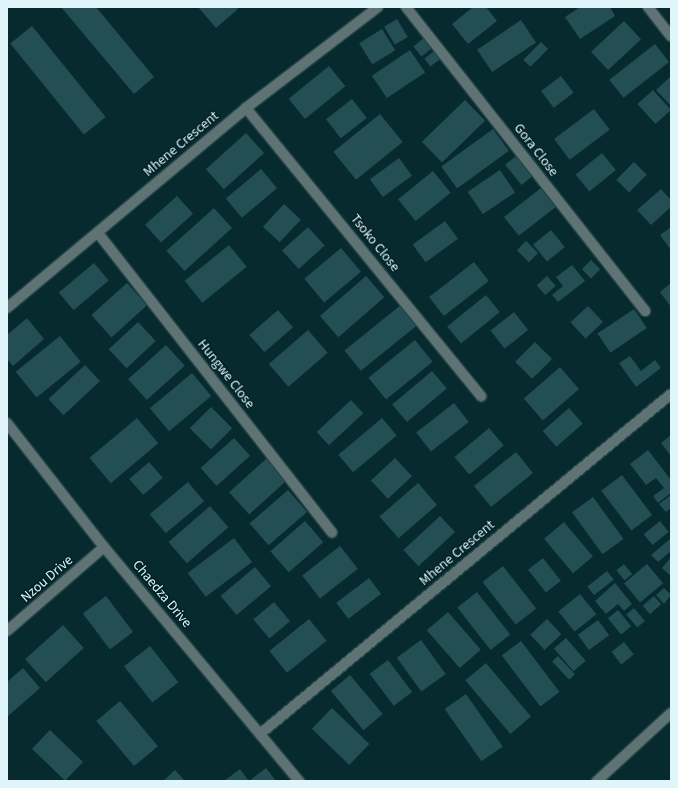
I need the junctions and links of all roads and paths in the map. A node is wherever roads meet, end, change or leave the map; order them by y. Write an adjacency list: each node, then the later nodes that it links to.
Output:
1 (378, 7): 5 (street, Mhene Crescent)
2 (406, 7): 8 (street, Gora Close)
3 (648, 7): 4 (street)
4 (671, 36)
5 (246, 108): 6 (street, Mhene Crescent); 10 (street, Tsoko Close)
6 (98, 233): 7 (street, Mhene Crescent); 12 (street, Hungwe Close)
7 (7, 308)
8 (645, 311)
9 (671, 394): 16 (street, Mhene Crescent)
10 (481, 396)
11 (7, 422): 13 (street, Chaedza Drive)
12 (332, 532)
13 (104, 547): 14 (street, Nzou Drive); 16 (street, Chaedza Drive)
14 (7, 631)
15 (671, 712): 18 (street)
16 (260, 734): 17 (street, Chaedza Drive)
17 (299, 781)
18 (597, 781)

